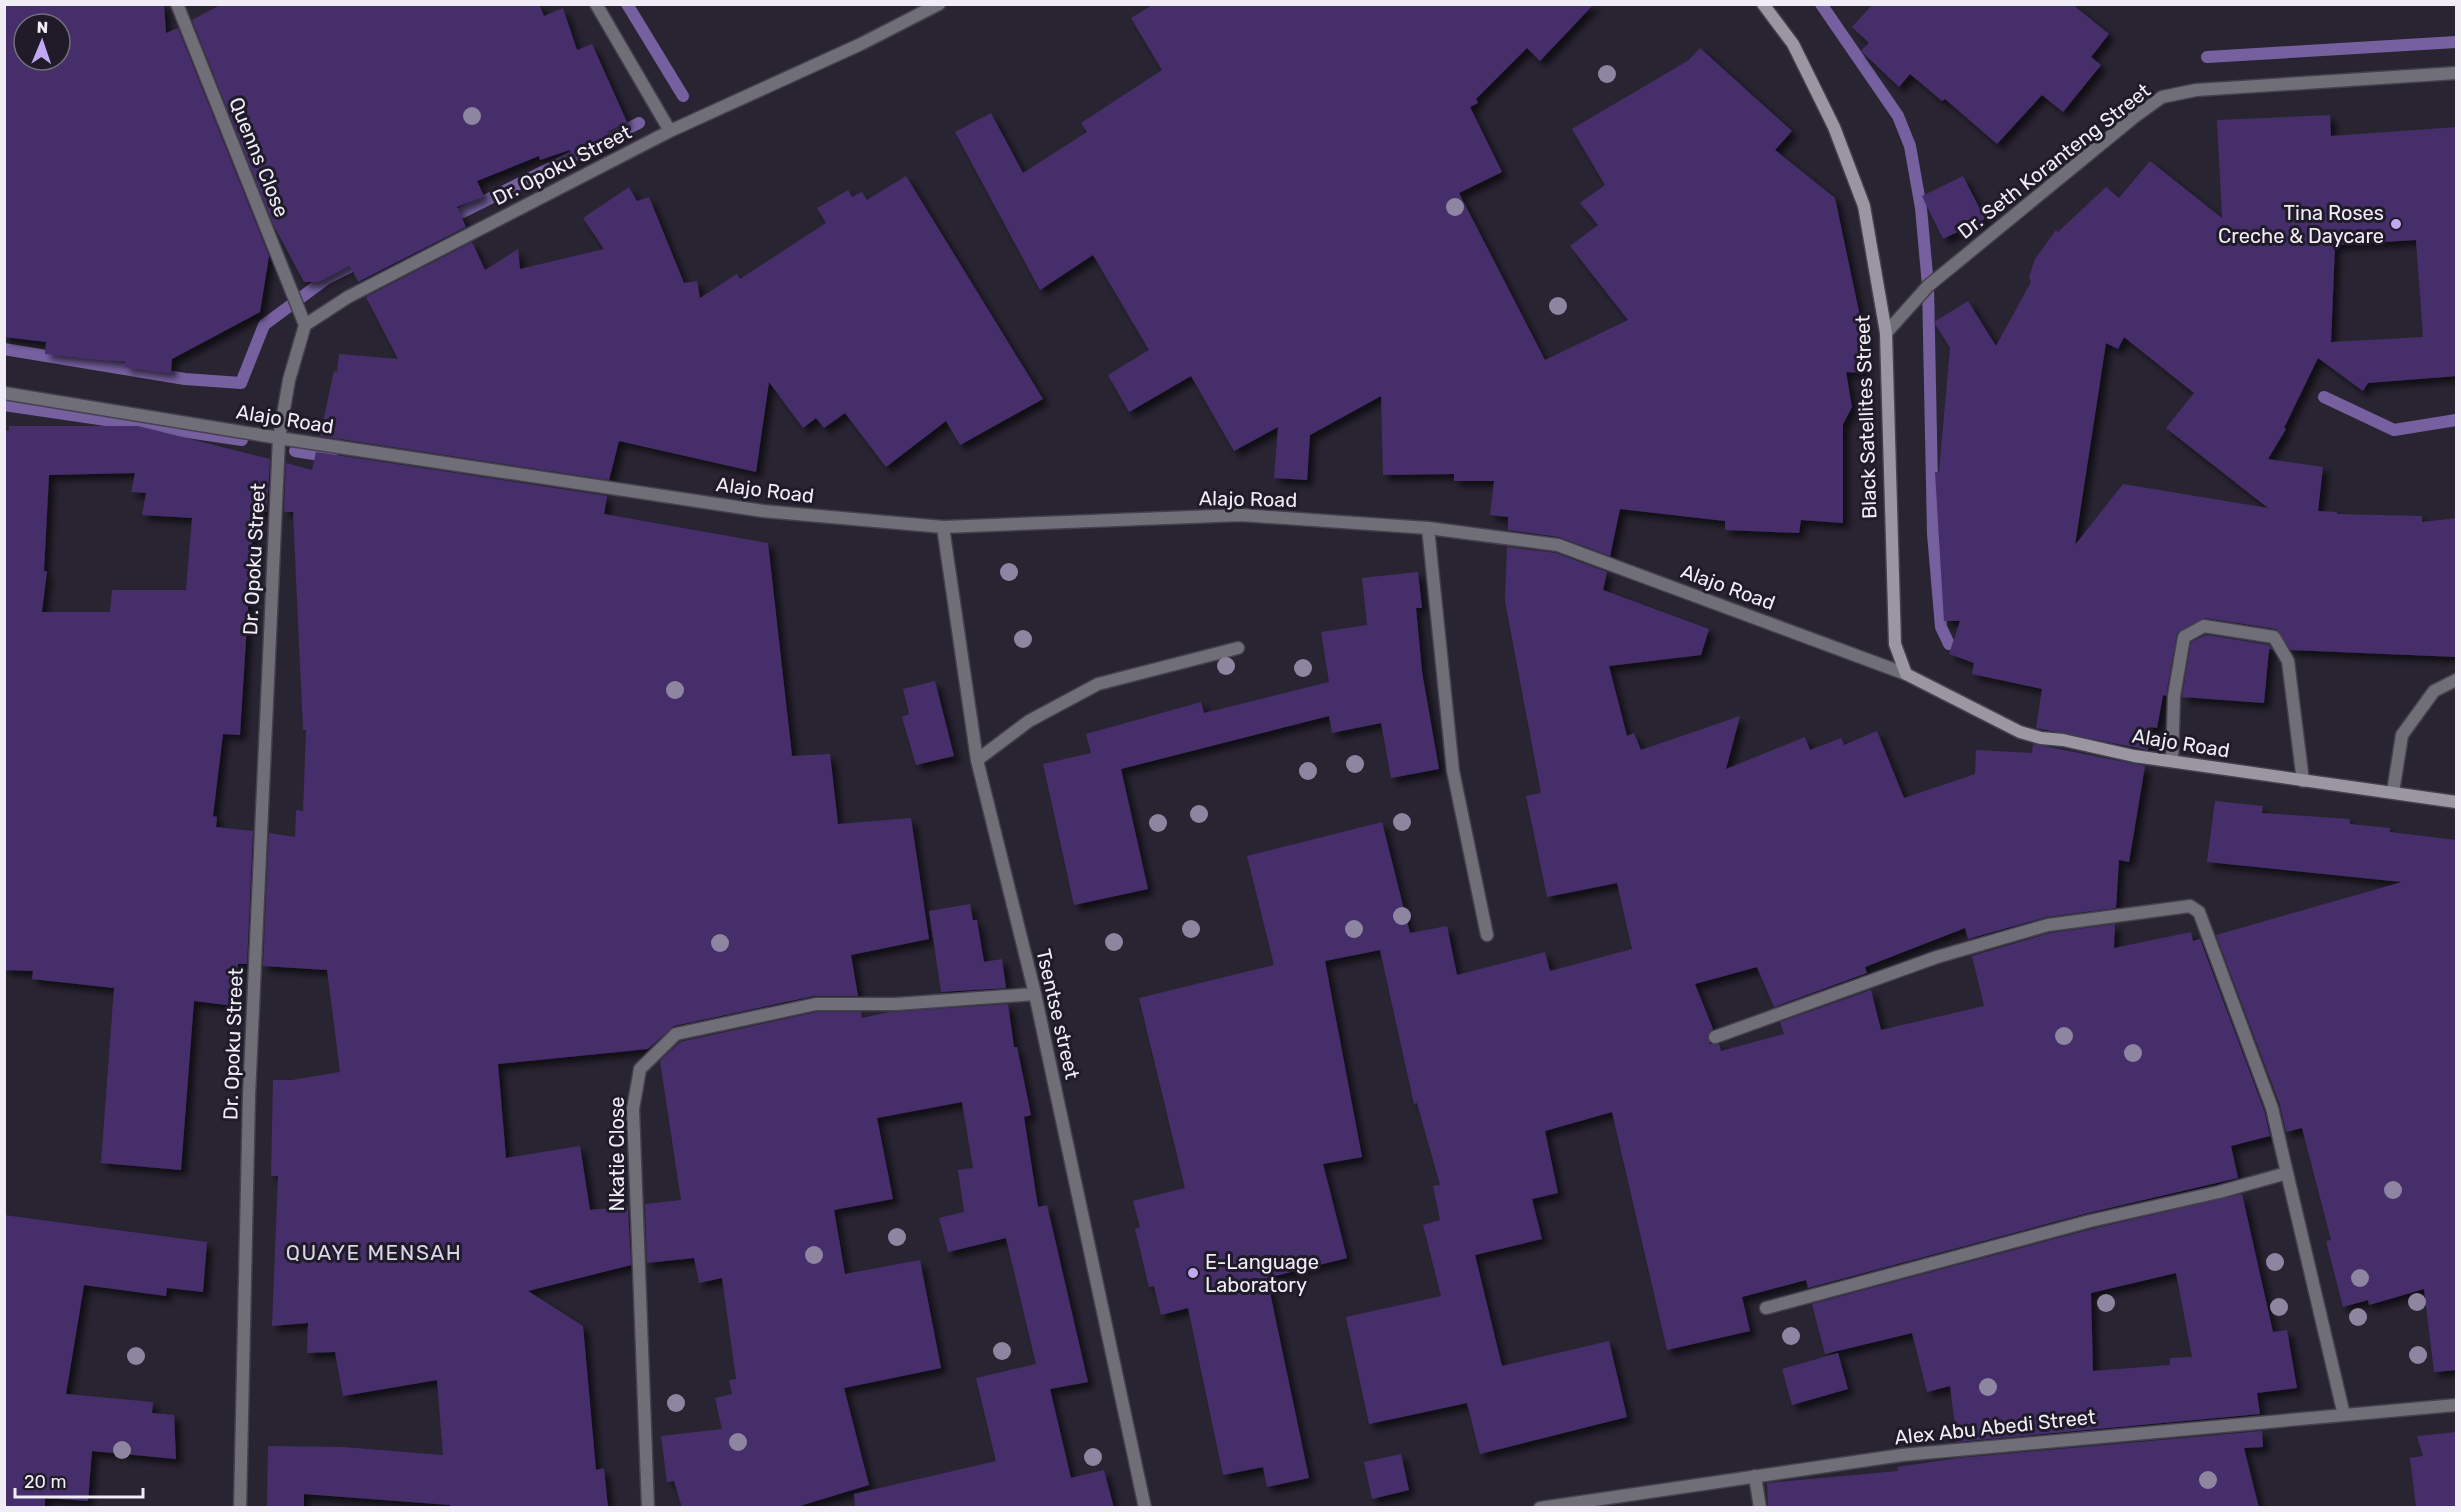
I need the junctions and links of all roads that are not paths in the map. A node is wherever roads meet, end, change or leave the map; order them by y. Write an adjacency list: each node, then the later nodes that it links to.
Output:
1 (177, 4): 7 (street, Quenns Close)
2 (596, 4): 6 (street)
3 (939, 4): 6 (street, Dr. Opoku Street)
4 (1763, 4): 8 (street, Black Satellites Street)
5 (2457, 73): 8 (street, Dr. Seth Koranteng Street)
6 (670, 132): 7 (street, Dr. Opoku Street)
7 (305, 325): 10 (street, Dr. Opoku Street)
8 (1886, 333): 14 (street, Black Satellites Street)
9 (4, 393): 10 (street, Alajo Road)
10 (279, 438): 11 (street, Alajo Road); 29 (street, Dr. Opoku Street)
11 (944, 527): 12 (street, Alajo Road); 16 (street, Tsentse street)
12 (1428, 528): 14 (street, Alajo Road); 21 (street)
13 (1238, 648): 16 (street)
14 (1906, 674): 17 (street, Alajo Road)
15 (2457, 680): 19 (street)
16 (977, 760): 22 (street, Tsentse street)
17 (2172, 761): 18 (street, Alajo Road); 18 (street)
18 (2303, 781): 19 (street, Alajo Road)
19 (2393, 792): 20 (street, Alajo Road)
20 (2457, 802)
21 (1487, 935)
22 (1035, 994): 30 (street, Nkatie Close); 31 (street, Tsentse street)
23 (1715, 1037): 24 (street)
24 (2287, 1173): 25 (street); 27 (street)
25 (1766, 1308)
26 (2457, 1405): 27 (street, Alex Abu Abedi Street)
27 (2344, 1415): 28 (street, Alex Abu Abedi Street)
28 (1755, 1476): 32 (street, Alex Abu Abedi Street); 33 (street)
29 (240, 1508)
30 (648, 1508)
31 (1145, 1508)
32 (1540, 1508)
33 (1760, 1508)

